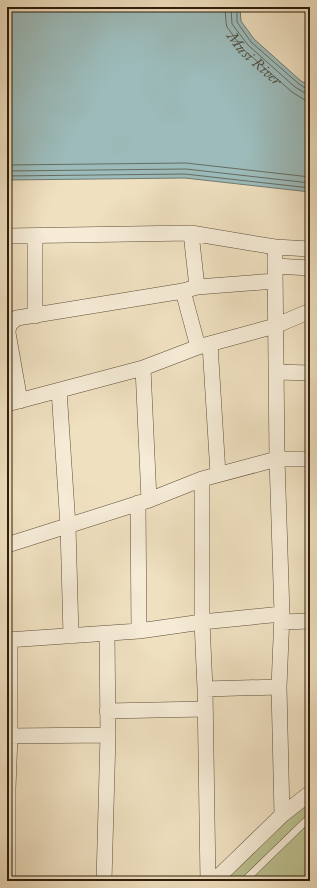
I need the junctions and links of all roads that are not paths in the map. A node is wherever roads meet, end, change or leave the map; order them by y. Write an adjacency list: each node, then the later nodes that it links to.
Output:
1 (191, 233): 3 (street); 4 (street); 8 (street)
2 (7, 236): 3 (street)
3 (35, 236): 11 (street)
4 (275, 247): 5 (street); 7 (street)
5 (310, 249)
6 (310, 268): 7 (street)
7 (275, 273): 8 (street); 12 (street)
8 (197, 287): 9 (street)
9 (183, 291): 11 (street); 13 (street)
10 (310, 311): 12 (street)
11 (35, 316): 18 (street)
12 (276, 326): 13 (street); 15 (street)
13 (204, 345): 14 (street); 21 (street)
14 (143, 368): 17 (street); 23 (street)
15 (277, 372): 16 (street); 19 (street)
16 (310, 373)
17 (59, 390): 18 (street); 24 (street)
18 (13, 402)
19 (277, 459): 20 (street); 21 (street); 26 (street)
20 (310, 459)
21 (218, 474): 22 (street)
22 (202, 479): 23 (street); 28 (street)
23 (144, 502): 24 (street); 29 (street)
24 (68, 526): 25 (street); 31 (street)
25 (7, 545)
26 (282, 618): 27 (street); 28 (street); 33 (street)
27 (310, 621)
28 (202, 622): 29 (street); 34 (street)
29 (139, 631): 30 (street)
30 (106, 634): 31 (street); 36 (street)
31 (71, 636): 32 (street)
32 (9, 640): 38 (street)
33 (279, 688): 34 (street); 41 (street)
34 (205, 689): 35 (street)
35 (205, 709): 36 (street); 45 (street)
36 (107, 711): 37 (street)
37 (108, 735): 38 (street); 44 (street)
38 (8, 736): 39 (street)
39 (7, 788): 43 (street)
40 (310, 793): 41 (street)
41 (282, 815): 46 (street)
42 (310, 817): 47 (lane)
43 (8, 881)
44 (104, 881)
45 (208, 881)
46 (214, 881)
47 (244, 881)

